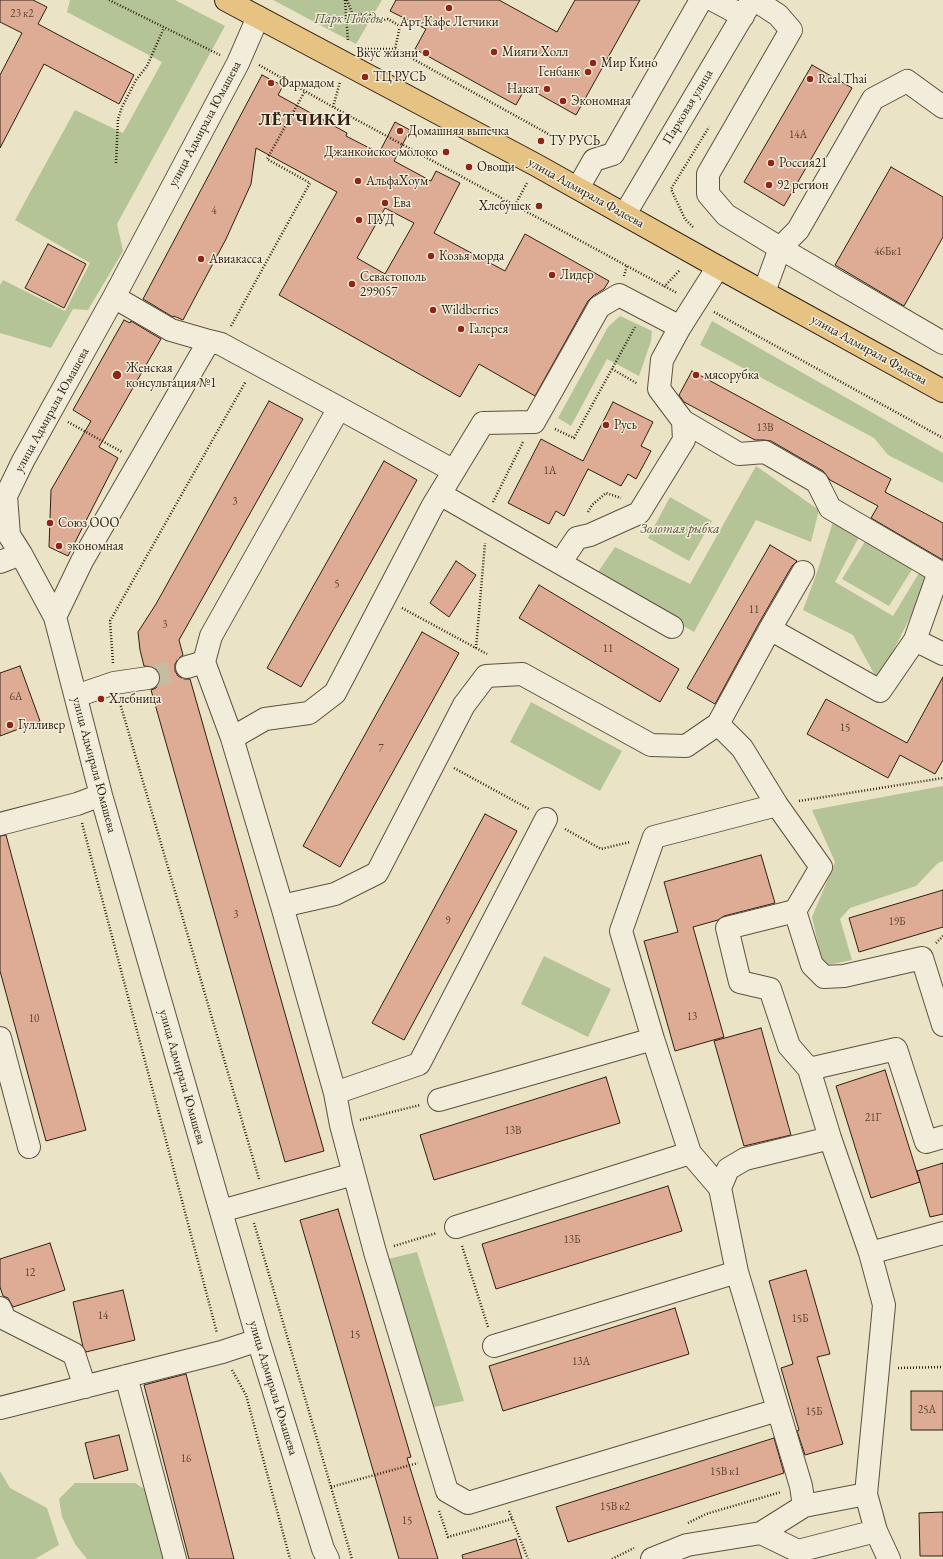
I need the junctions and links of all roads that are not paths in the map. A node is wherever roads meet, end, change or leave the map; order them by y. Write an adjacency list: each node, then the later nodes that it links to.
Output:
1 (226, 0): 5 (main road, улица Адмирала Фадеева)
2 (701, 0): 7 (street)
3 (713, 0): 4 (street)
4 (750, 5): 8 (street, Парковая улица); 9 (street)
5 (258, 17): 7 (main road, улица Адмирала Фадеева); 12 (street, улица Адмирала Юмашева)
6 (943, 107): 9 (street)
7 (578, 188): 8 (main road, улица Адмирала Фадеева)
8 (625, 214): 10 (main road, улица Адмирала Фадеева)
9 (780, 248): 11 (street); 15 (street)
10 (718, 267): 11 (main road, улица Адмирала Фадеева); 13 (street)
11 (764, 292): 16 (main road, улица Адмирала Фадеева)
12 (114, 297): 14 (street); 21 (street, улица Адмирала Юмашева)
13 (680, 327): 18 (street); 19 (street)
14 (215, 342): 17 (street); 26 (street)
15 (943, 343)
16 (943, 391)
17 (339, 408): 19 (street); 34 (street)
18 (683, 421): 24 (street); 29 (street)
19 (454, 471): 20 (street)
20 (440, 494): 24 (street); 34 (street)
21 (4, 528): 22 (street, улица Адмирала Юмашева)
22 (21, 554): 23 (street); 26 (street, улица Адмирала Юмашева)
23 (0, 562)
24 (560, 563): 27 (street)
25 (803, 572): 28 (street)
26 (55, 618): 32 (street, улица Адмирала Юмашева)
27 (672, 627)
28 (770, 629): 29 (street); 33 (street)
29 (914, 640): 30 (street)
30 (943, 654)
31 (148, 678): 32 (street)
32 (76, 696): 35 (street, улица Адмирала Юмашева)
33 (718, 724): 36 (street); 39 (street)
34 (232, 738): 39 (street)
35 (101, 795): 38 (street); 53 (street, улица Адмирала Юмашева)
36 (777, 805): 40 (street); 43 (street)
37 (546, 819): 45 (street)
38 (0, 824)
39 (282, 906): 45 (street)
40 (795, 911): 41 (street); 44 (street)
41 (943, 1025)
42 (0, 1038): 49 (street)
43 (653, 1039): 46 (street); 50 (street)
44 (809, 1069): 47 (street); 48 (street)
45 (335, 1093): 51 (street)
46 (439, 1100)
47 (943, 1137)
48 (830, 1138): 52 (street); 56 (street)
49 (29, 1146)
50 (690, 1153): 52 (street); 54 (street)
51 (354, 1174): 53 (street); 64 (street)
52 (720, 1188): 57 (street)
53 (221, 1211): 59 (street, улица Адмирала Юмашева)
54 (456, 1227)
55 (943, 1233): 56 (street)
56 (870, 1253): 65 (street)
57 (737, 1272): 60 (street); 64 (street)
58 (0, 1308): 62 (street)
59 (258, 1340): 61 (street); 72 (street, улица Адмирала Юмашева)
60 (494, 1346)
61 (126, 1376): 62 (street); 71 (street)
62 (85, 1386): 63 (street)
63 (0, 1408)
64 (778, 1410): 66 (street)
65 (866, 1494): 66 (street); 67 (street)
66 (802, 1496): 68 (street)
67 (876, 1532): 70 (street); 73 (street)
68 (761, 1534): 69 (street); 70 (street)
69 (645, 1553)
70 (797, 1555)
71 (175, 1559)
72 (328, 1559)
73 (889, 1559)

